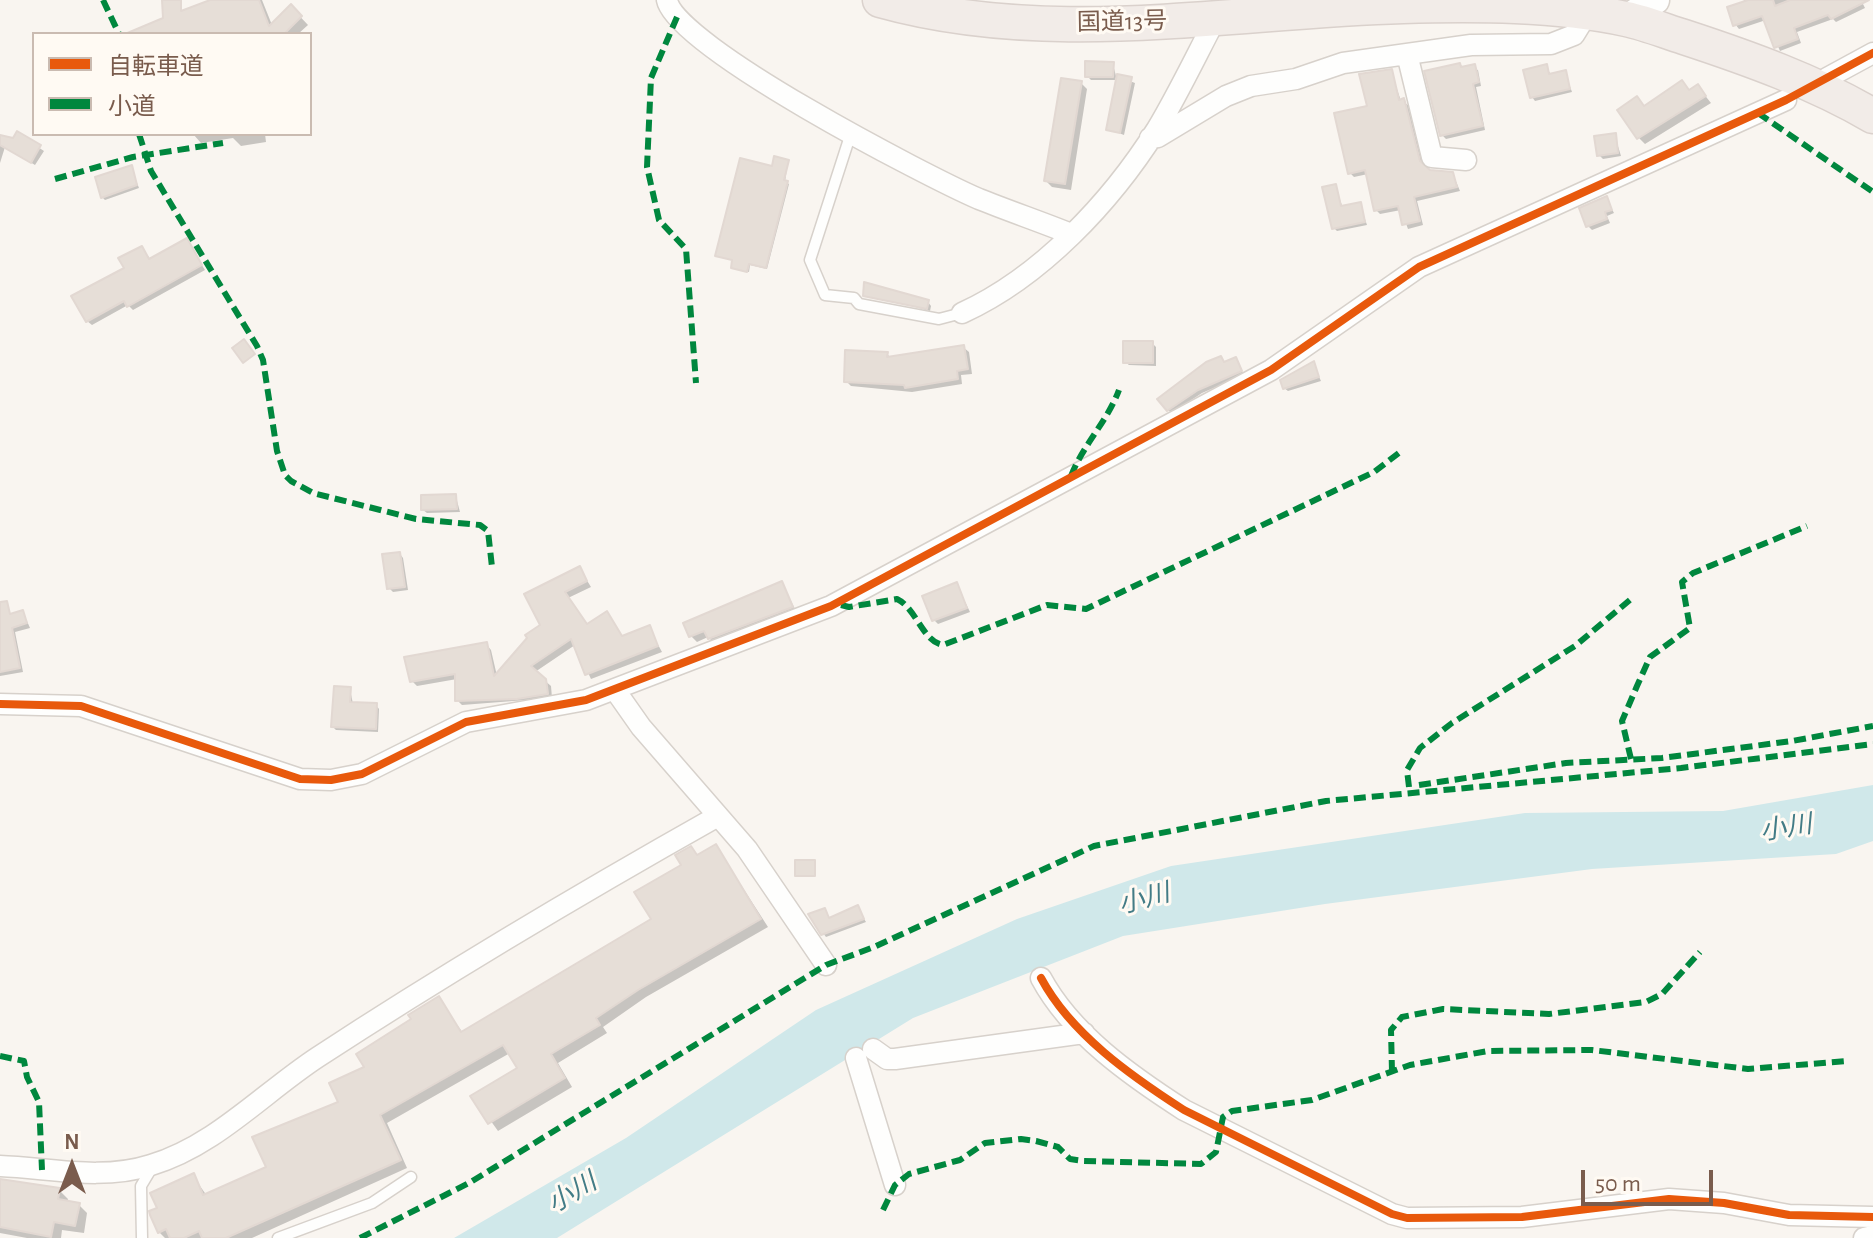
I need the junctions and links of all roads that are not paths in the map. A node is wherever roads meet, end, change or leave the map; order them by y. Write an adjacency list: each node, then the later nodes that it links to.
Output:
1 (667, 0): 12 (street)
2 (880, 0): 6 (highway, 国道13号)
3 (1400, 3): 5 (highway, 国道13号); 6 (highway, 国道13号)
4 (1641, 10): 5 (highway, 国道13号); 11 (highway, 国道13号)
5 (1587, 14): 7 (street)
6 (1215, 20): 13 (street)
7 (1407, 54): 13 (street); 14 (street)
8 (1870, 61): 9 (street)
9 (1827, 78)
10 (1786, 100): 17 (street)
11 (1873, 116)
12 (851, 133): 15 (street); 16 (lane)
13 (1150, 138): 15 (street)
14 (1466, 160)
15 (1071, 234): 16 (street)
16 (962, 313)
17 (615, 690): 18 (street); 19 (street)
18 (0, 704)
19 (718, 816): 20 (street); 23 (street)
20 (826, 965)
21 (1041, 978): 22 (street)
22 (1084, 1033): 26 (street); 27 (street)
23 (154, 1164): 24 (street); 29 (lane)
24 (0, 1166)
25 (411, 1177): 30 (lane)
26 (895, 1185)
27 (1873, 1217)
28 (1873, 1236): 31 (street)
29 (142, 1238)
30 (278, 1238)
31 (1864, 1238)

